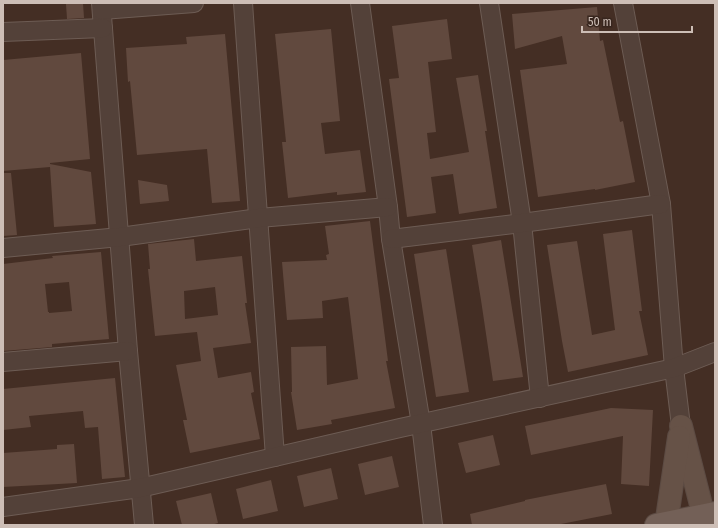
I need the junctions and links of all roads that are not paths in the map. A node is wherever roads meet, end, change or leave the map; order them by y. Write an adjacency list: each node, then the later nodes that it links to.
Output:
1 (194, 3): 6 (street)
2 (243, 3): 11 (street)
3 (360, 3): 10 (street)
4 (489, 3): 12 (street)
5 (623, 3): 9 (street)
6 (101, 6): 7 (street)
7 (103, 28): 8 (street); 13 (street)
8 (3, 32)
9 (660, 204): 12 (street); 19 (street)
10 (388, 207): 11 (street); 14 (street)
11 (259, 218): 13 (street); 23 (street)
12 (522, 223): 14 (street); 20 (street)
13 (120, 237): 15 (street); 16 (street)
14 (391, 239): 21 (street)
15 (3, 248)
16 (128, 351): 18 (street); 24 (street)
17 (715, 352): 19 (street)
18 (3, 362)
19 (674, 368): 20 (street); 22 (street)
20 (540, 398): 21 (street)
21 (421, 424): 23 (street); 29 (street)
22 (681, 426): 26 (street); 27 (street)
23 (275, 457): 24 (street)
24 (140, 488): 25 (street); 28 (street)
25 (3, 507)
26 (707, 518): 27 (main road)
27 (663, 524)
28 (144, 525)
29 (433, 525)

